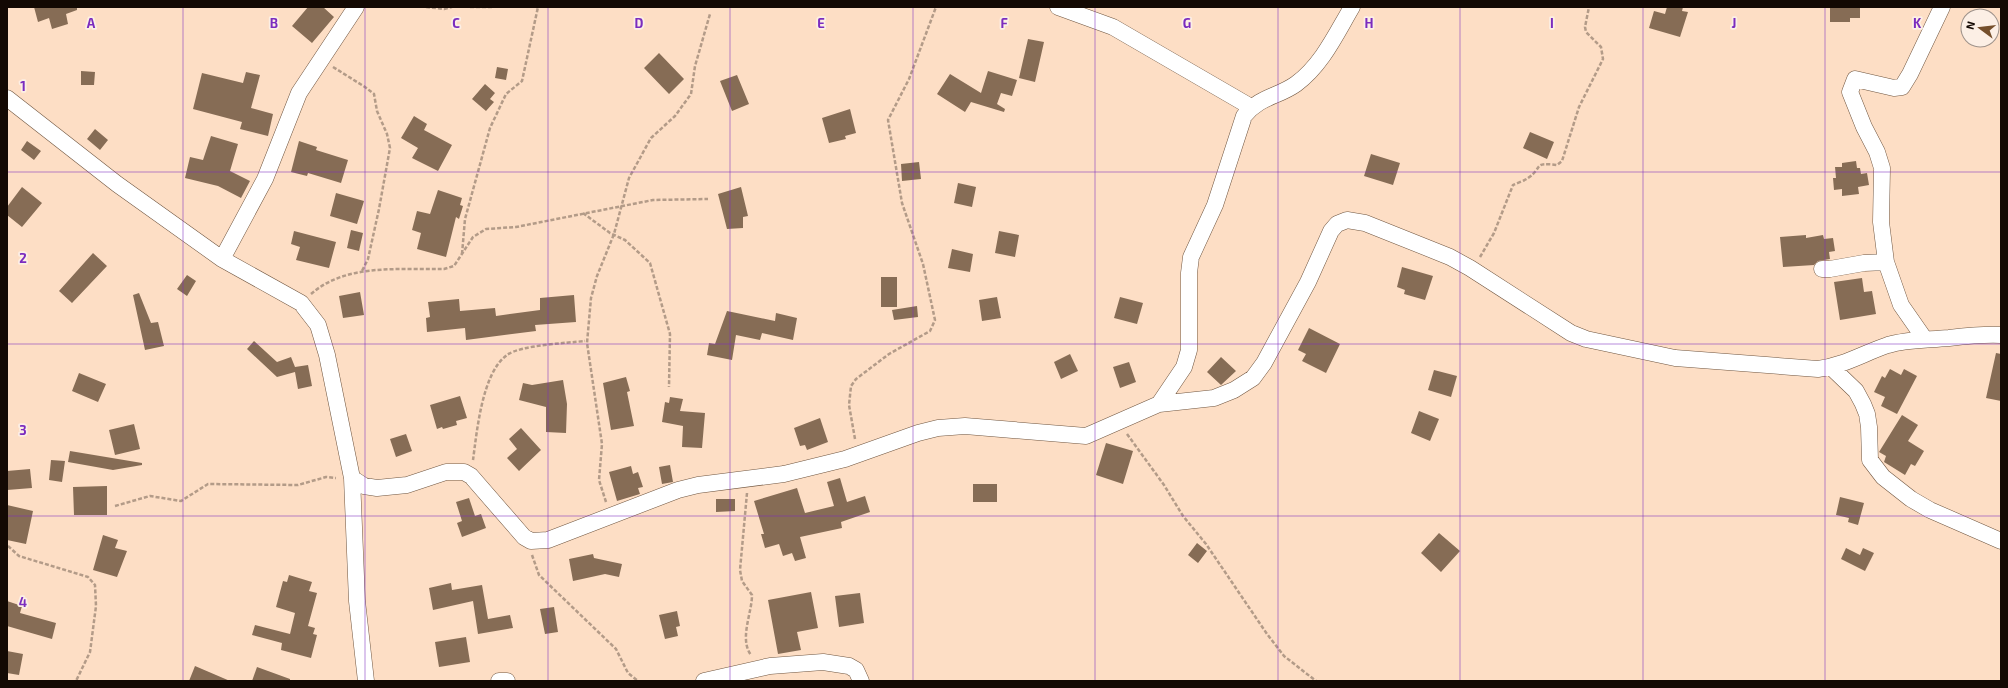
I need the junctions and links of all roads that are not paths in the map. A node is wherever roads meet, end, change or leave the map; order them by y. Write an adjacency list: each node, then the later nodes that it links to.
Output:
1 (356, 7): 7 (street)
2 (1058, 7): 6 (street)
3 (1352, 7): 6 (street)
4 (1942, 7): 8 (street)
5 (7, 98): 7 (street)
6 (1251, 108): 13 (street)
7 (222, 259): 14 (street)
8 (1886, 262): 9 (street); 11 (street)
9 (1822, 268)
10 (2001, 335): 11 (street)
11 (1924, 338): 12 (street)
12 (1831, 367): 13 (street); 15 (street)
13 (1159, 404): 14 (street)
14 (352, 482): 16 (street)
15 (2001, 541)
16 (366, 681)
17 (499, 681): 18 (street)
18 (507, 681)
19 (704, 681): 20 (street)
20 (861, 681)

